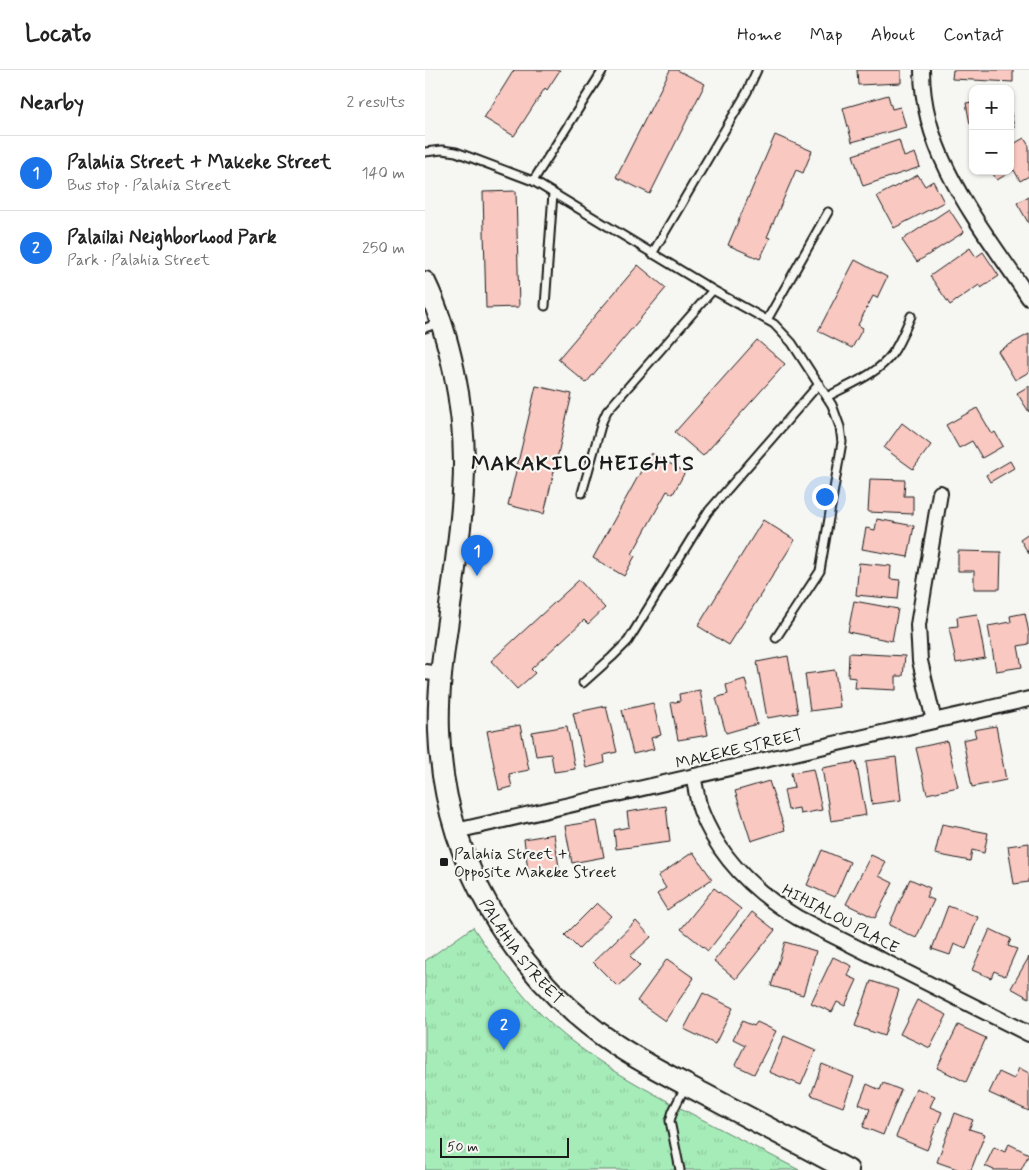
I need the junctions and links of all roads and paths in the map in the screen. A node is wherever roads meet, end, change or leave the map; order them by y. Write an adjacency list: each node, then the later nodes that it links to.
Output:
1 (603, 70): 5 (lane)
2 (757, 70): 8 (lane)
3 (922, 70): 11 (street)
4 (425, 152): 5 (lane)
5 (533, 181): 6 (lane)
6 (553, 193): 8 (lane); 12 (lane)
7 (828, 212): 14 (lane)
8 (652, 254): 10 (lane)
9 (425, 282): 15 (street, PALAHIA STREET)
10 (713, 290): 14 (lane); 18 (lane)
11 (1029, 298)
12 (545, 306)
13 (911, 316): 17 (lane)
14 (767, 320): 16 (lane)
15 (432, 325): 21 (street, PALAHIA STREET)
16 (819, 384): 17 (lane); 22 (lane)
17 (827, 398): 20 (lane)
18 (582, 493)
19 (940, 493): 24 (street)
20 (776, 638)
21 (433, 673): 26 (street, PALAHIA STREET)
22 (583, 683)
23 (1029, 699): 24 (street, MAKEKE STREET)
24 (934, 721): 25 (street, MAKEKE STREET)
25 (693, 776): 26 (street, MAKEKE STREET); 27 (street, HIHIALOU PLACE)
26 (456, 832): 28 (street, PALAHIA STREET)
27 (1029, 1034)
28 (686, 1084): 29 (lane); 30 (street, PALAHIA STREET)
29 (679, 1170)
30 (848, 1170)

